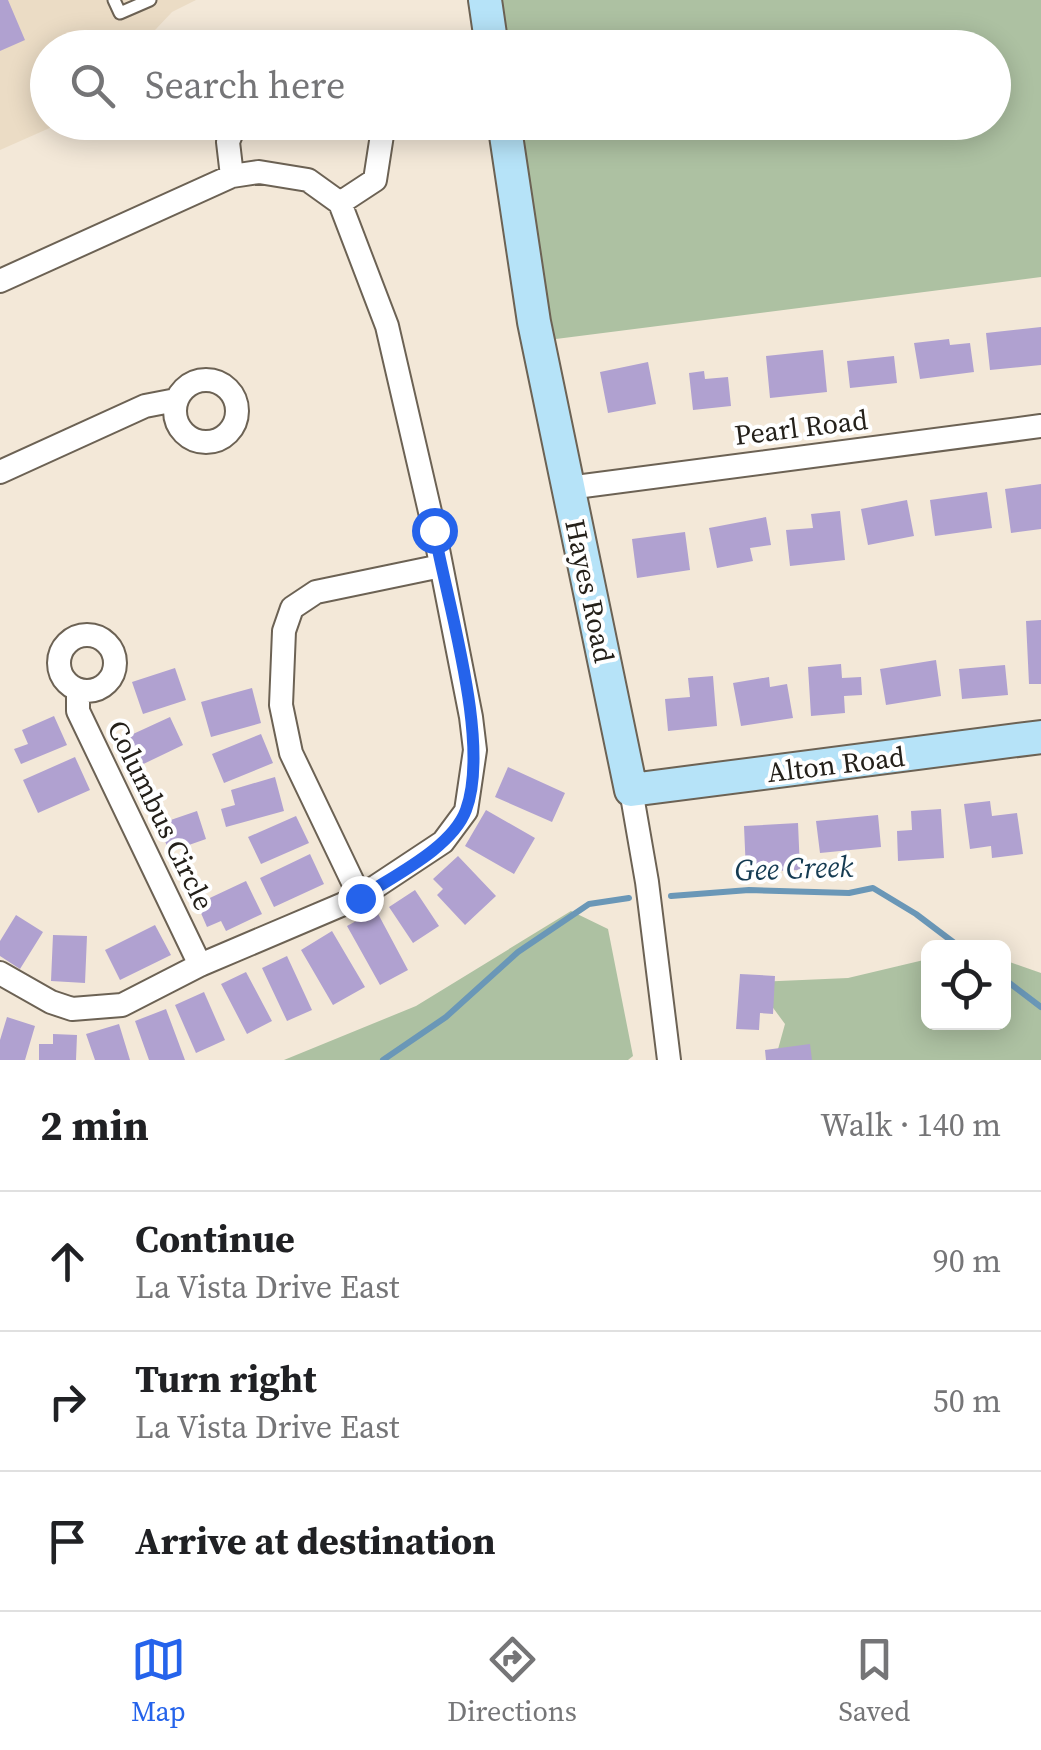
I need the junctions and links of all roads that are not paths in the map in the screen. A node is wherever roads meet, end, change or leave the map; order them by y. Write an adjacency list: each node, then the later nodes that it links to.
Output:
1 (114, 0): 2 (lane)
2 (150, 0)
3 (485, 0): 4 (street)
4 (489, 30)
5 (229, 140): 8 (street)
6 (381, 140): 9 (street)
7 (507, 140): 14 (street, Hayes Road)
8 (232, 176): 9 (street); 10 (street)
9 (340, 203): 15 (street)
10 (0, 282)
11 (176, 400): 13 (street)
12 (1041, 426): 14 (street, Pearl Road)
13 (0, 472)
14 (568, 488): 18 (street, Hayes Road)
15 (441, 566): 19 (street); 19 (street)
16 (78, 690): 20 (street, Columbus Circle)
17 (1041, 737): 18 (street, Alton Road)
18 (631, 790): 22 (street, Hayes Road)
19 (360, 898): 20 (street)
20 (200, 964): 21 (street)
21 (0, 973)
22 (669, 1060)

